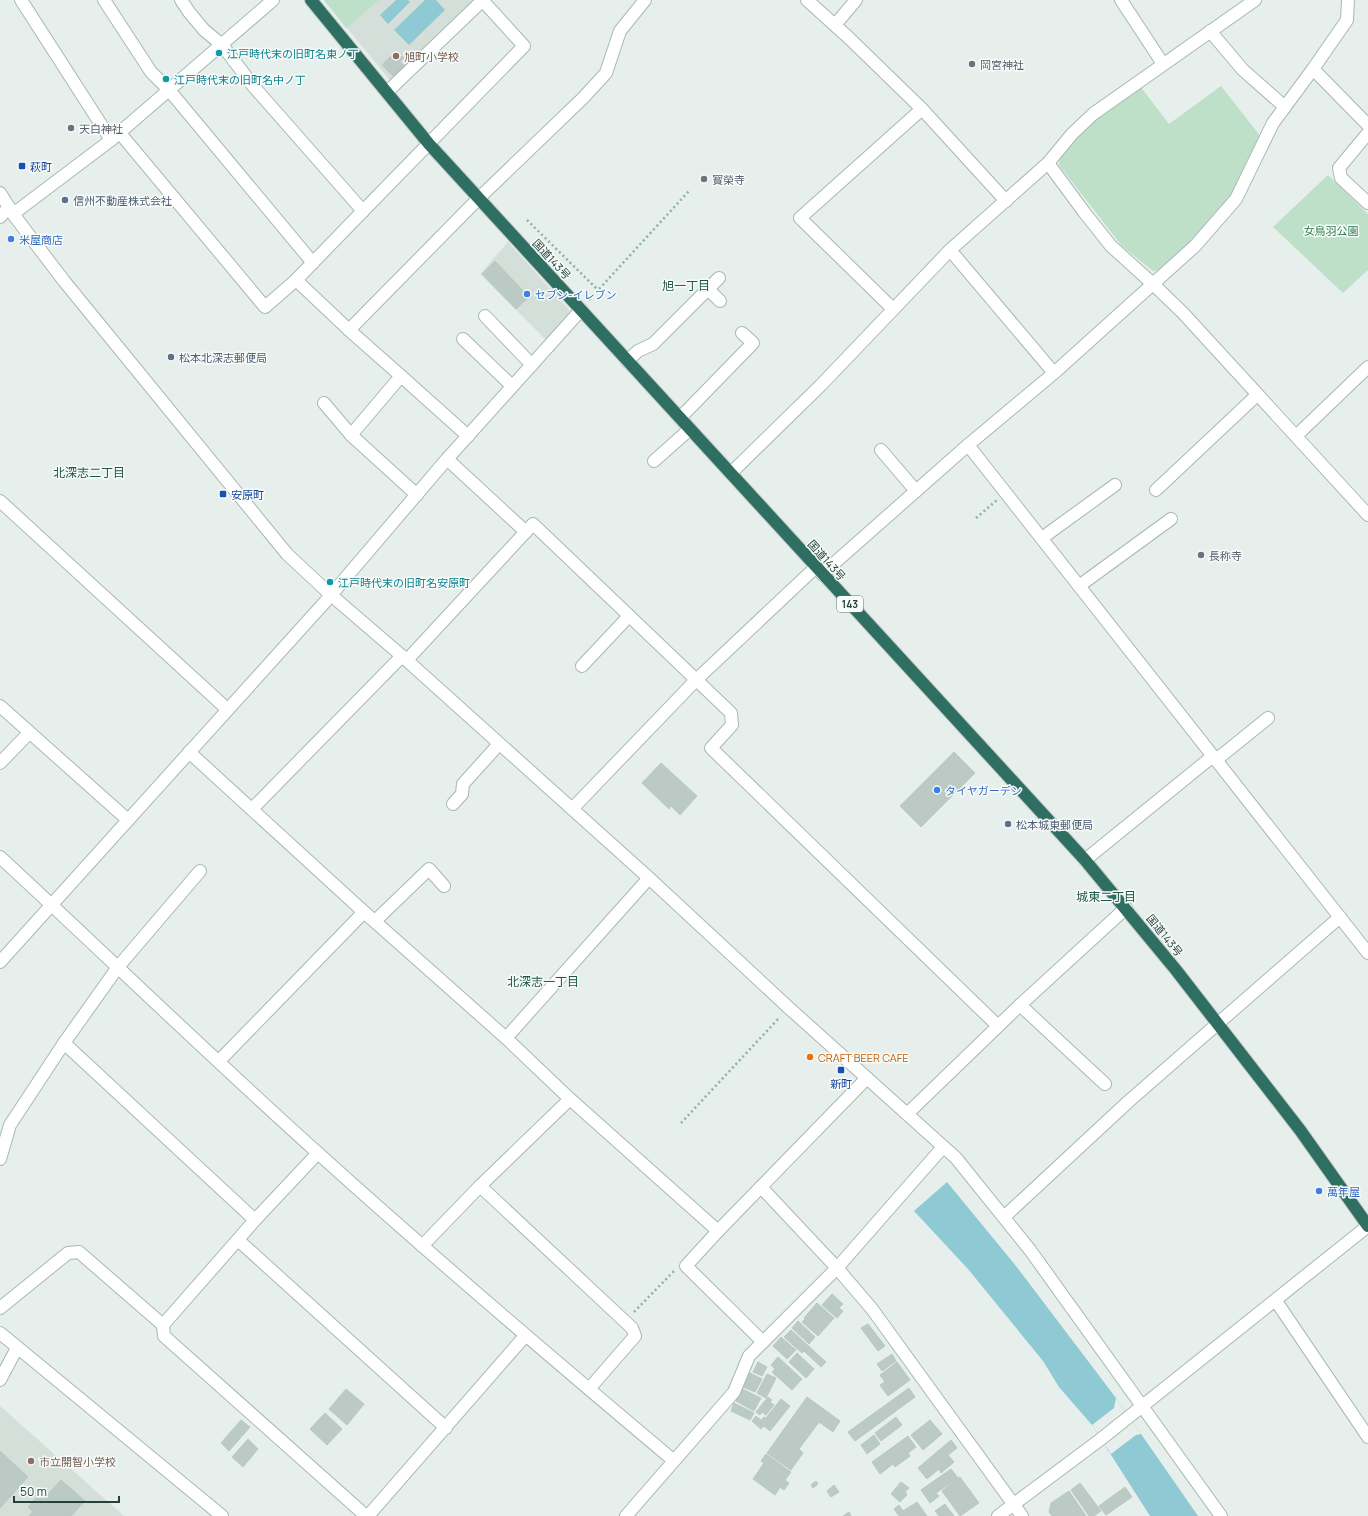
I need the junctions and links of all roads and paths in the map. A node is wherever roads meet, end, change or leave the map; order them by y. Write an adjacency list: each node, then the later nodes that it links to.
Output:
1 (20, 0): 24 (street)
2 (104, 0): 18 (street)
3 (181, 0): 15 (street)
4 (273, 0): 15 (street)
5 (311, 0): 19 (highway, 国道143号 / 143)
6 (483, 0): 19 (street); 25 (street)
7 (645, 0): 29 (street)
8 (807, 0): 13 (street)
9 (856, 0): 13 (street)
10 (1121, 0): 16 (street)
11 (1256, 0): 14 (street)
12 (1348, 0): 17 (street)
13 (835, 25): 21 (street)
14 (1210, 31): 16 (street); 20 (street)
15 (222, 45): 18 (street); 33 (street)
16 (1163, 64): 26 (street)
17 (1313, 70): 20 (street); 22 (street)
18 (169, 90): 24 (street); 37 (street)
19 (387, 92): 25 (highway, 国道143号 / 143)
20 (1284, 107): 40 (street)
21 (922, 109): 30 (street); 44 (street)
22 (1368, 125)
23 (1368, 133): 31 (street)
24 (115, 136): 32 (street); 39 (street)
25 (428, 144): 29 (highway, 国道143号 / 143); 33 (street)
26 (1048, 163): 30 (street); 40 (street)
27 (689, 191): 42 (path)
28 (0, 193): 32 (street)
29 (478, 199): 45 (highway, 国道143号 / 143); 47 (street)
30 (1006, 201): 36 (street)
31 (1368, 203)
32 (11, 211): 34 (street); 81 (street)
33 (362, 211): 37 (street)
34 (0, 217)
35 (527, 220): 42 (path)
36 (950, 250): 44 (street); 53 (street)
37 (313, 263): 39 (street)
38 (719, 278): 41 (street)
39 (296, 280): 47 (street)
40 (1153, 284): 53 (street); 56 (street)
41 (708, 289): 43 (street); 50 (street)
42 (598, 290): 45 (path)
43 (720, 301)
44 (893, 309): 67 (street)
45 (581, 310): 50 (highway, 国道143号 / 143); 51 (street)
46 (485, 316): 51 (street)
47 (349, 330): 54 (street)
48 (742, 333): 58 (street)
49 (463, 339): 55 (street)
50 (627, 361): 58 (highway, 国道143号 / 143)
51 (532, 365): 55 (street)
52 (1368, 367): 62 (street)
53 (1054, 373): 63 (street)
54 (401, 376): 60 (street); 61 (street)
55 (512, 386): 61 (street)
56 (1257, 395): 62 (street); 69 (street)
57 (324, 403): 60 (street)
58 (680, 418): 59 (highway, 国道143号 / 143)
59 (690, 429): 66 (street); 67 (highway, 国道143号 / 143)
60 (351, 435): 72 (street)
61 (468, 436): 65 (street)
62 (1296, 436): 74 (street)
63 (968, 445): 70 (street); 71 (street)
64 (881, 450): 70 (street)
65 (447, 459): 72 (street); 77 (street)
66 (654, 462)
67 (731, 473): 79 (highway, 国道143号 / 143)
68 (1115, 485): 78 (street)
69 (1156, 490)
70 (916, 491): 79 (street)
71 (1006, 493): 75 (path); 78 (street)
72 (417, 495): 81 (street)
73 (0, 501): 87 (street)
74 (1368, 515)
75 (976, 518)
76 (1170, 519): 80 (street)
77 (526, 532): 82 (street); 83 (street)
78 (1042, 538): 80 (street)
79 (819, 571): 85 (street); 99 (highway, 国道143号 / 143)
80 (1079, 586): 92 (street)
81 (331, 594): 83 (street); 87 (street)
82 (629, 616): 84 (street); 85 (street)
83 (404, 658): 90 (street); 95 (street)
84 (582, 666)
85 (696, 680): 96 (street); 114 (street)
86 (0, 706): 89 (street)
87 (227, 709): 91 (street)
88 (1268, 718): 92 (street)
89 (29, 733): 93 (street); 97 (street)
90 (499, 744): 94 (street); 96 (street)
91 (189, 752): 95 (street); 97 (street)
92 (1215, 758): 99 (street); 106 (street)
93 (0, 763)
94 (453, 804)
95 (252, 809): 105 (street)
96 (572, 809): 101 (street)
97 (128, 820): 103 (street)
98 (0, 857): 103 (street)
99 (1085, 860): 104 (highway, 国道143号 / 143)
100 (200, 871): 110 (street)
101 (649, 878): 112 (street); 115 (street)
102 (444, 886): 107 (street)
103 (51, 905): 109 (street); 110 (street)
104 (1126, 908): 111 (street); 113 (highway, 国道143号 / 143)
105 (364, 912): 107 (street); 117 (street)
106 (1340, 917): 108 (street); 113 (street)
107 (375, 921): 115 (street)
108 (1368, 953)
109 (0, 962)
110 (118, 967): 116 (street); 117 (street)
111 (1020, 1005): 114 (street); 119 (street)
112 (789, 1008): 118 (street); 122 (path)
113 (1218, 1023): 128 (street); 130 (highway, 国道143号 / 143)
114 (998, 1026): 121 (street)
115 (506, 1038): 120 (street)
116 (64, 1043): 125 (street); 129 (street)
117 (219, 1061): 124 (street)
118 (867, 1078): 121 (street); 127 (street)
119 (1105, 1084)
120 (570, 1099): 126 (street); 131 (street)
121 (907, 1114): 123 (street)
122 (680, 1123)
123 (943, 1147): 128 (street); 135 (street)
124 (318, 1153): 129 (street); 133 (street)
125 (0, 1159)
126 (480, 1186): 133 (street); 138 (street)
127 (761, 1187): 131 (street); 135 (street)
128 (1004, 1217): 146 (street)
129 (256, 1220): 132 (street)
130 (1368, 1226): 136 (street)
131 (718, 1231): 134 (street)
132 (238, 1240): 139 (street); 147 (street)
133 (422, 1246): 141 (street)
134 (686, 1266): 138 (path); 142 (street)
135 (837, 1268): 142 (street); 150 (street)
136 (1276, 1301): 146 (street); 148 (street)
137 (0, 1308): 139 (street)
138 (625, 1321): 145 (street)
139 (163, 1325): 153 (street)
140 (0, 1333): 143 (street)
141 (525, 1336): 145 (street); 147 (street)
142 (763, 1342): 149 (street)
143 (17, 1348): 144 (street); 152 (street)
144 (0, 1380)
145 (589, 1389): 149 (street)
146 (1143, 1406): 150 (street); 156 (street)
147 (446, 1428): 153 (street)
148 (1368, 1437)
149 (673, 1460): 151 (street)
150 (1014, 1505): 154 (street); 155 (street)
151 (629, 1515)
152 (222, 1516)
153 (367, 1516)
154 (998, 1516)
155 (1022, 1516)
156 (1221, 1516)

